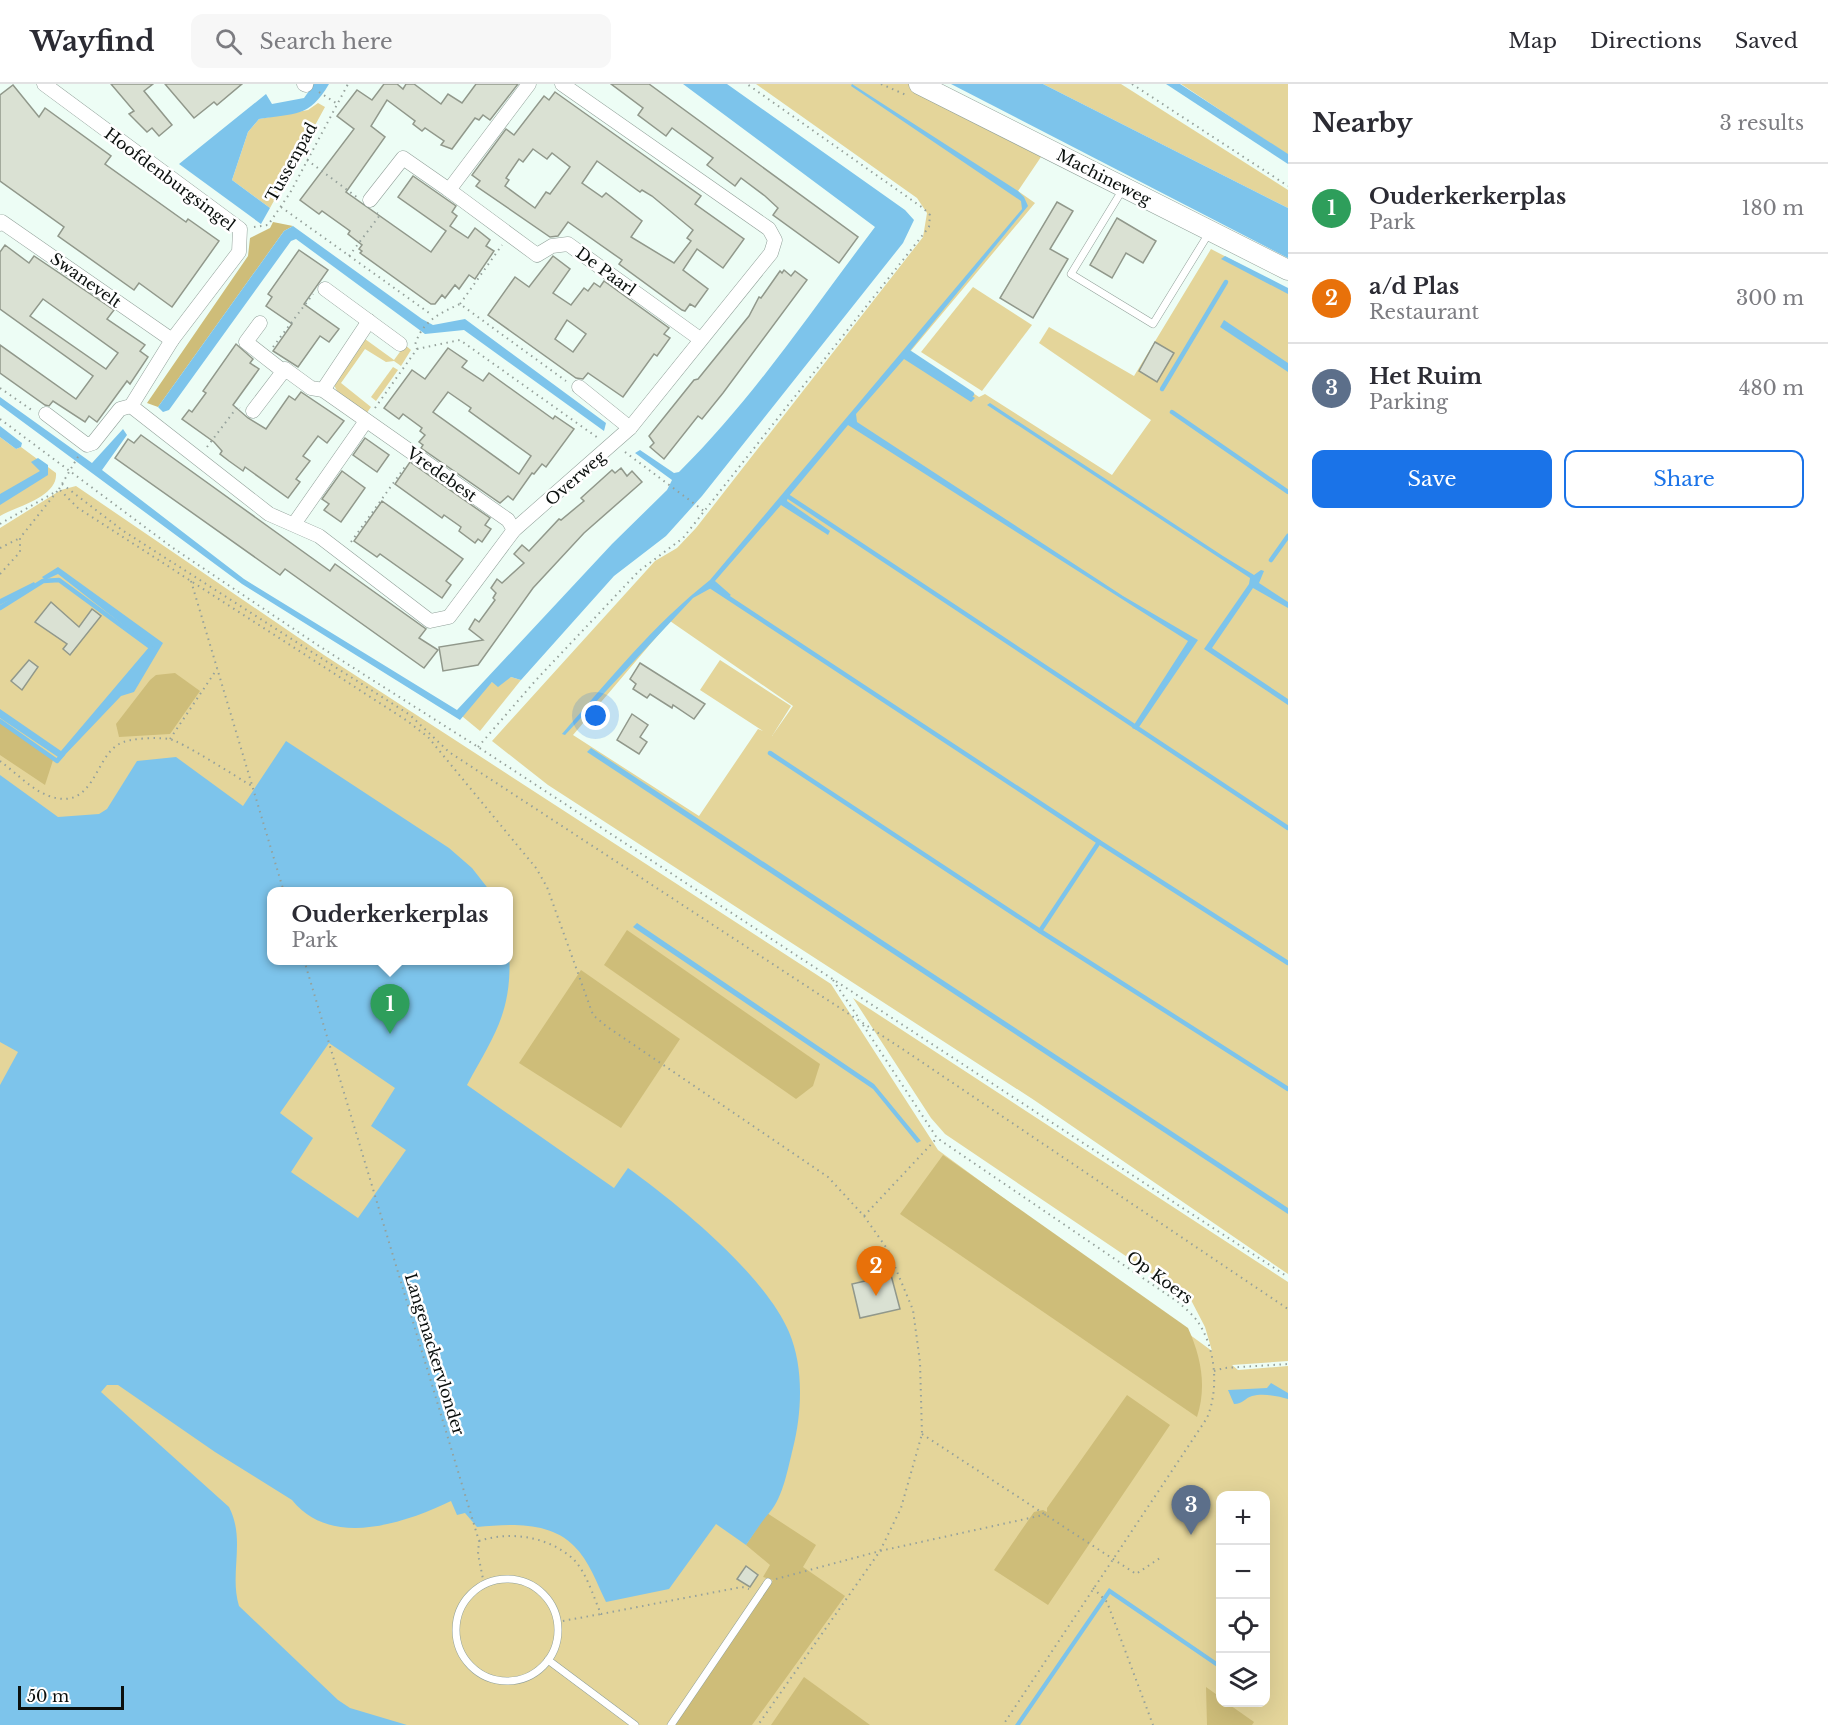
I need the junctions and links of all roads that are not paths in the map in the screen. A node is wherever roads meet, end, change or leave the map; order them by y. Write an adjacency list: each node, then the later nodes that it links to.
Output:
1 (44, 84): 15 (street, Hoofdenburgsingel)
2 (529, 84): 6 (street)
3 (562, 84): 14 (street, Overweg)
4 (919, 84): 5 (street, Machineweg)
5 (1124, 187): 9 (street, Machineweg); 9 (lane)
6 (449, 190): 7 (street, De Paarl); 14 (street, De Paarl)
7 (368, 202)
8 (1, 221): 15 (street, Swanevelt)
9 (1210, 230): 10 (street, Machineweg)
10 (1288, 270)
11 (325, 288): 12 (street)
12 (369, 321): 16 (street); 19 (street)
13 (260, 322): 17 (street, Vredebest)
14 (700, 339): 24 (street, Overweg)
15 (172, 340): 20 (street, Hoofdenburgsingel)
16 (400, 344)
17 (283, 371): 19 (street, Vredebest); 21 (street)
18 (579, 387): 24 (street)
19 (322, 390): 23 (street, Vredebest)
20 (131, 406): 22 (street, Hoofdenburgsingel); 25 (street, Overweg)
21 (253, 411)
22 (46, 414)
23 (366, 420): 25 (street); 26 (street, Vredebest)
24 (630, 428): 26 (street, Overweg)
25 (294, 524): 26 (street, Overweg)
26 (514, 530)
27 (768, 1582): 30 (lane)
28 (548, 1660): 28 (lane); 29 (lane)
29 (635, 1725)
30 (671, 1725)

